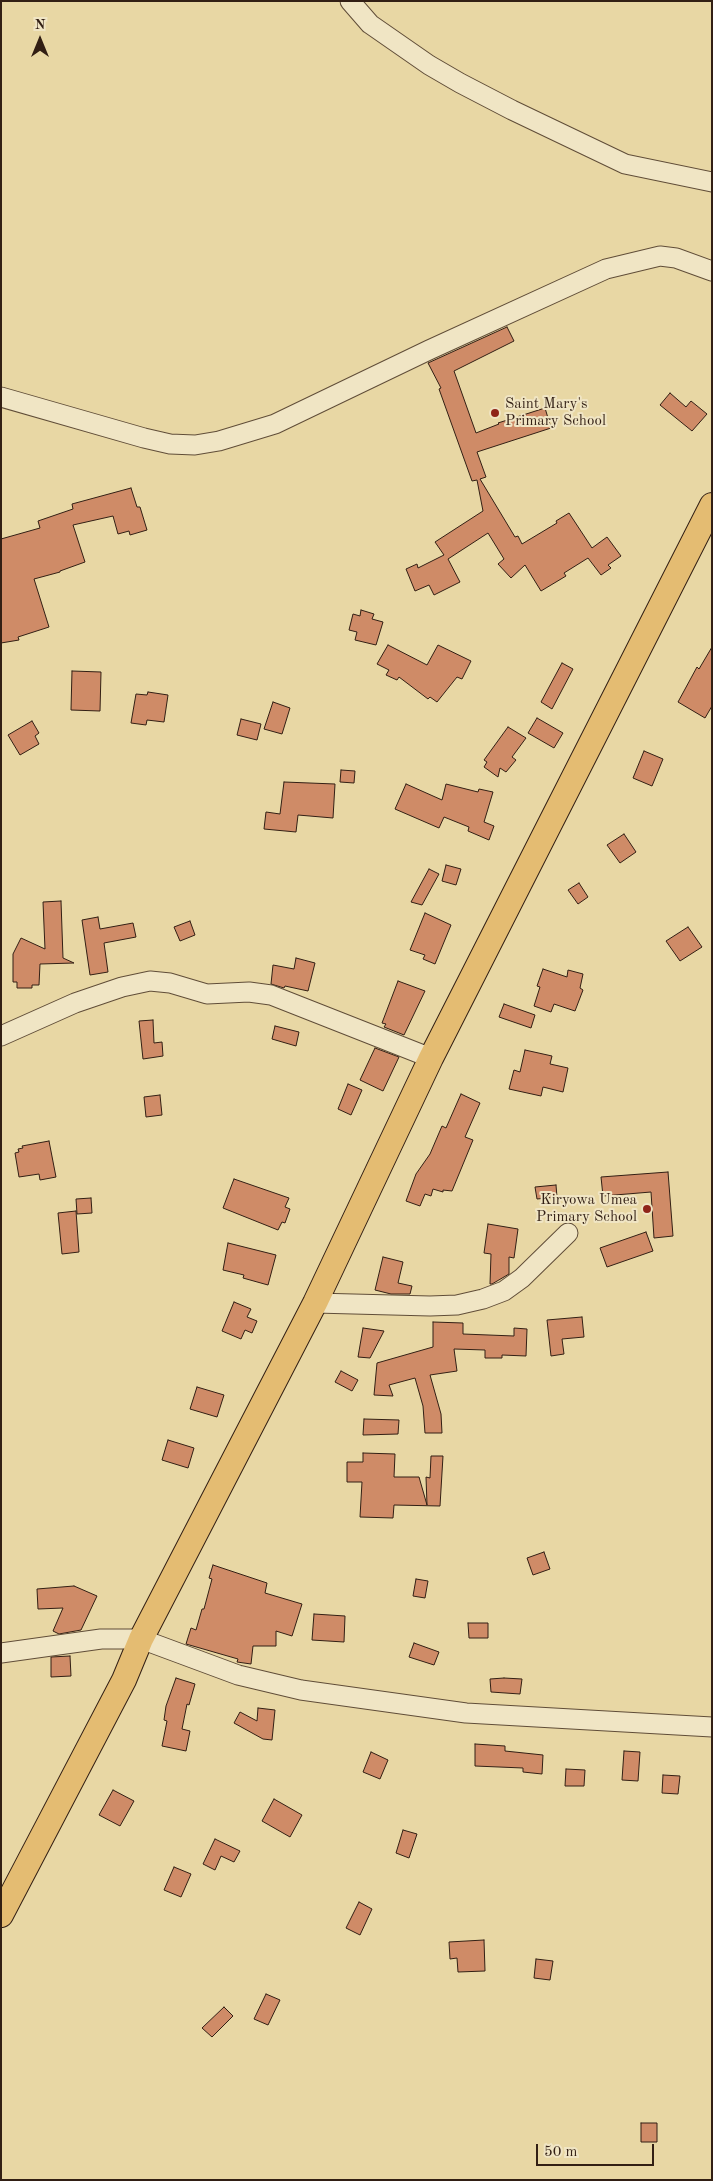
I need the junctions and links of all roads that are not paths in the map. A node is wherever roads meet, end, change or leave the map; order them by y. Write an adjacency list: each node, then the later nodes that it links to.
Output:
1 (350, 1): 2 (street)
2 (712, 182)
3 (712, 271): 4 (street)
4 (1, 397)
5 (712, 505): 7 (main road)
6 (1, 1036): 7 (street)
7 (431, 1058): 9 (main road)
8 (568, 1233): 9 (street)
9 (315, 1303): 10 (main road)
10 (141, 1639): 11 (street); 12 (street); 13 (main road)
11 (1, 1653)
12 (712, 1727)
13 (1, 1915)

